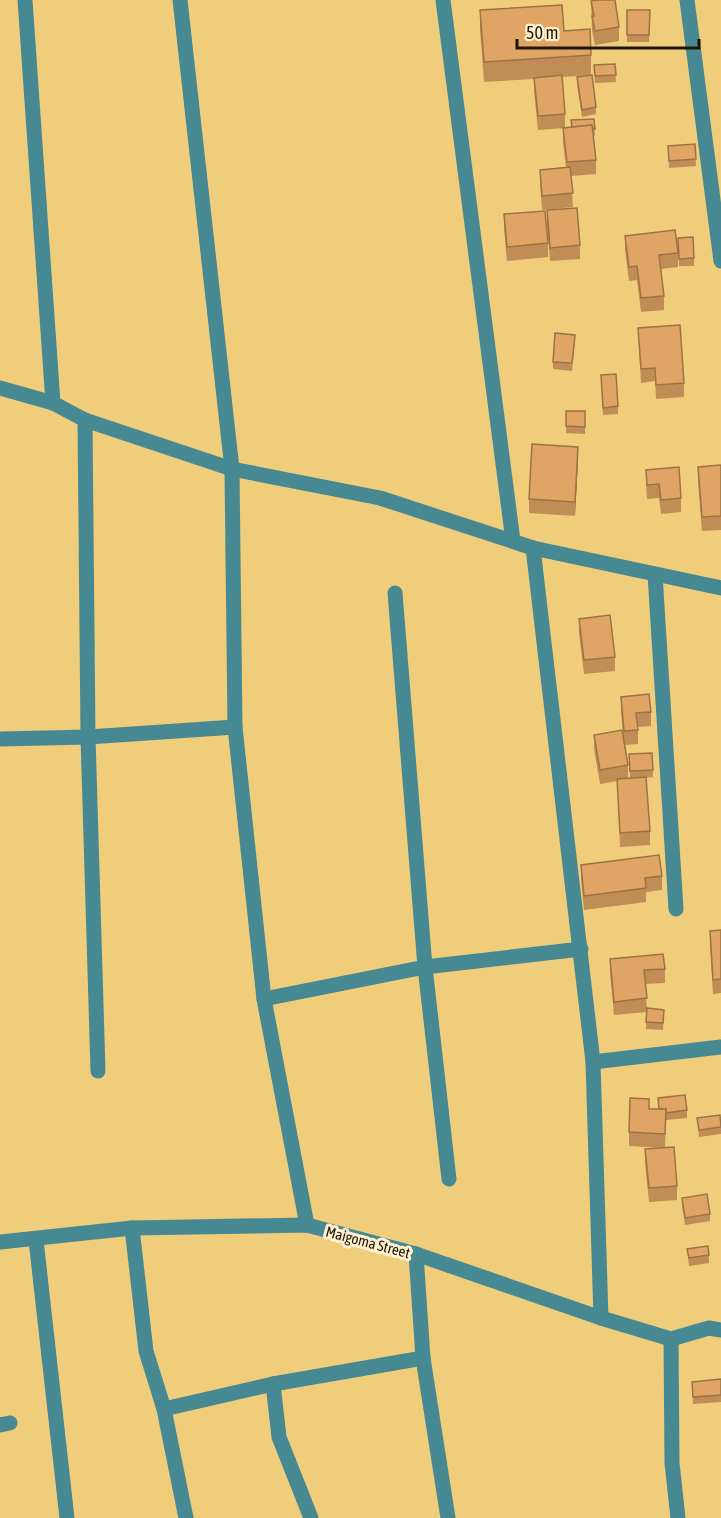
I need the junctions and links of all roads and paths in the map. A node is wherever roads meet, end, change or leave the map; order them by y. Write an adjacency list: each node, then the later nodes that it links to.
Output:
1 (25, 0): 8 (street)
2 (180, 0): 10 (street)
3 (443, 0): 11 (street)
4 (687, 0): 5 (street)
5 (719, 236): 6 (street)
6 (721, 261)
7 (0, 388): 8 (street)
8 (53, 403): 9 (street)
9 (85, 420): 10 (street); 17 (street)
10 (232, 469): 11 (street); 16 (street)
11 (513, 541): 12 (street)
12 (533, 548): 13 (street); 20 (street)
13 (655, 574): 14 (street); 19 (street)
14 (721, 588)
15 (395, 593): 21 (street)
16 (235, 728): 17 (street); 22 (street)
17 (88, 737): 18 (street); 25 (street)
18 (0, 739)
19 (676, 909)
20 (580, 949): 21 (street); 24 (street)
21 (425, 967): 22 (street); 26 (street)
22 (264, 999): 27 (street)
23 (721, 1047): 24 (street)
24 (593, 1062): 32 (street)
25 (98, 1071)
26 (449, 1179)
27 (307, 1225): 28 (street, Maigoma Street); 31 (street, Maigoma Street)
28 (132, 1228): 29 (street, Maigoma Street); 37 (street)
29 (36, 1240): 30 (street, Maigoma Street); 38 (street)
30 (0, 1242)
31 (416, 1254): 32 (street, Maigoma Street); 35 (street)
32 (601, 1318): 34 (street, Maigoma Street)
33 (721, 1330): 34 (street)
34 (671, 1339): 42 (street)
35 (423, 1358): 36 (street); 41 (street)
36 (273, 1384): 37 (street); 40 (street)
37 (164, 1409): 39 (street)
38 (67, 1518)
39 (186, 1518)
40 (311, 1518)
41 (448, 1518)
42 (678, 1518)

